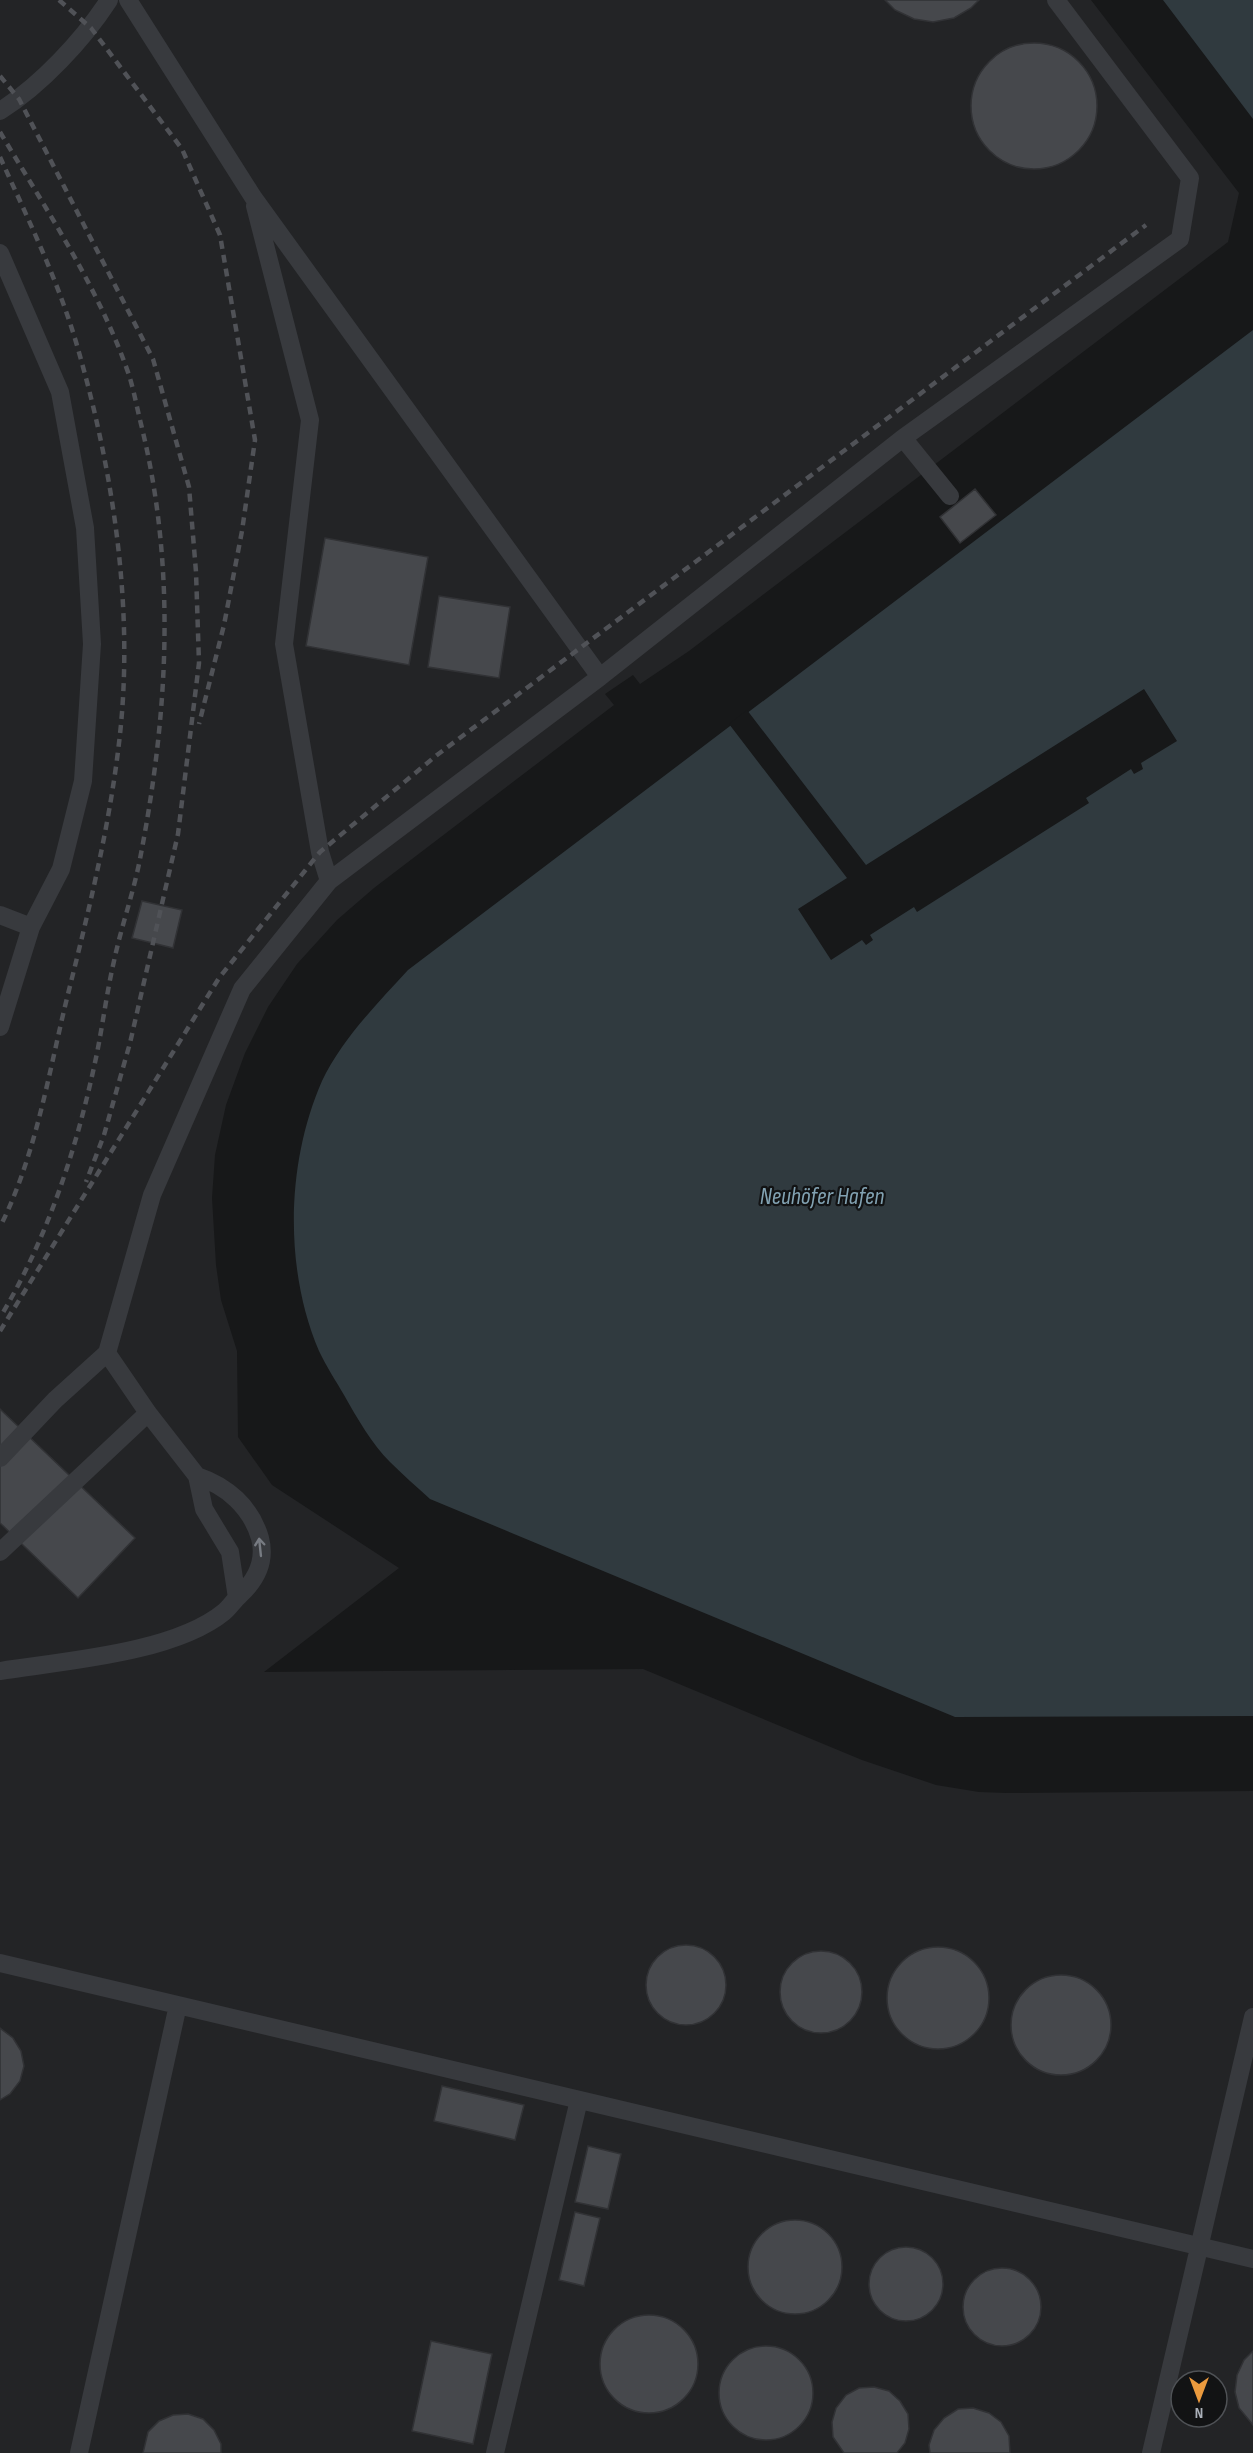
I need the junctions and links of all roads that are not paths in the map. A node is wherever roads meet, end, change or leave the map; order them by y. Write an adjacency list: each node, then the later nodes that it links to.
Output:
1 (109, 0): 4 (lane)
2 (128, 0): 5 (lane)
3 (1056, 0): 7 (lane)
4 (0, 111)
5 (253, 197): 9 (lane); 10 (lane)
6 (0, 253): 12 (lane)
7 (903, 438): 8 (lane); 9 (lane)
8 (950, 496)
9 (600, 677): 10 (lane)
10 (329, 882): 14 (lane)
11 (0, 915): 12 (lane)
12 (31, 927): 13 (lane)
13 (0, 1027)
14 (107, 1353): 15 (lane); 16 (lane)
15 (148, 1413): 17 (lane); 18 (lane)
16 (0, 1458)
17 (198, 1476): 19 (lane); 19 (lane, one-way to 17)
18 (0, 1552)
19 (237, 1598): 20 (lane)
20 (0, 1671)
21 (0, 1963): 22 (lane)
22 (178, 2005): 24 (lane); 27 (lane)
23 (1253, 2016): 25 (lane)
24 (579, 2100): 25 (lane); 28 (lane)
25 (1200, 2246): 26 (lane); 29 (lane)
26 (1253, 2259)
27 (79, 2453)
28 (495, 2453)
29 (1151, 2453)

